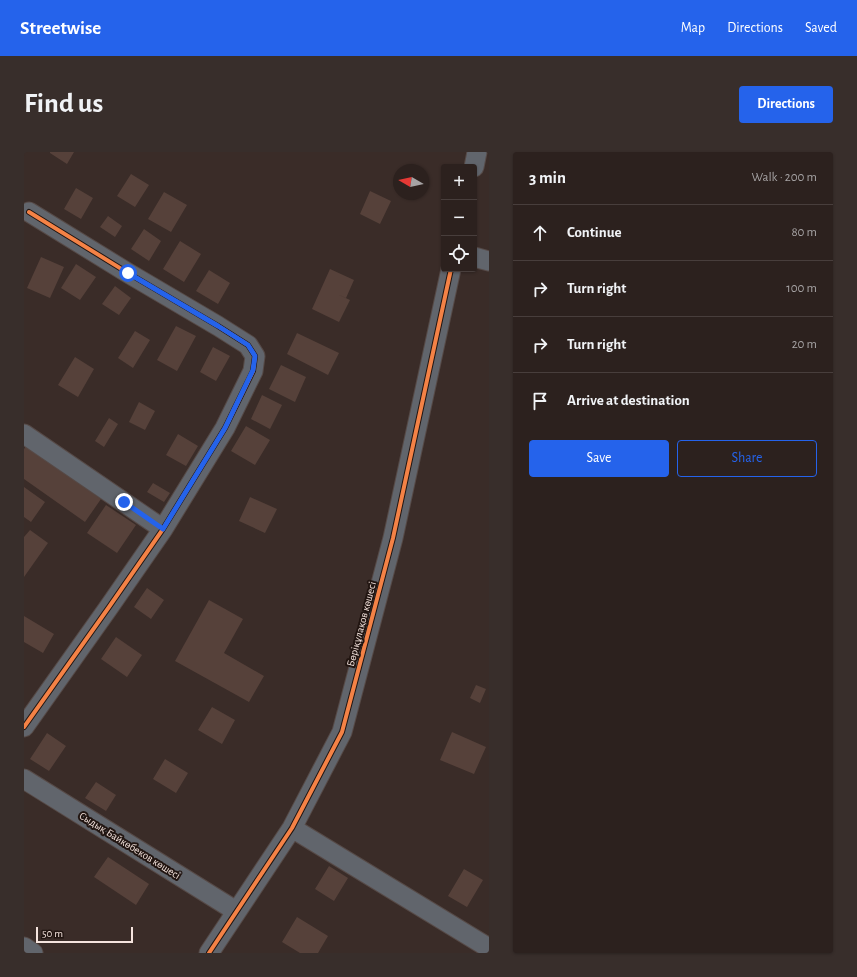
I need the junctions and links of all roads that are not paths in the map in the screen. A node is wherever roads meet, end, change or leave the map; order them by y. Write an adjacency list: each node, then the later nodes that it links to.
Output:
1 (477, 152): 2 (street)
2 (475, 164)
3 (29, 212): 8 (street)
4 (477, 258): 5 (street)
5 (489, 261)
6 (450, 272): 11 (street, Бөріқұлақов көшесі)
7 (24, 434): 8 (street)
8 (163, 529): 9 (street)
9 (24, 727)
10 (24, 779): 12 (street, Сыдық Байкөбеков көшесі)
11 (292, 828): 12 (street, Бөріқұлақов көшесі); 14 (street)
12 (236, 911): 16 (street, Бөріқұлақов көшесі)
13 (24, 947): 15 (street)
14 (489, 948)
15 (33, 953)
16 (210, 953)

